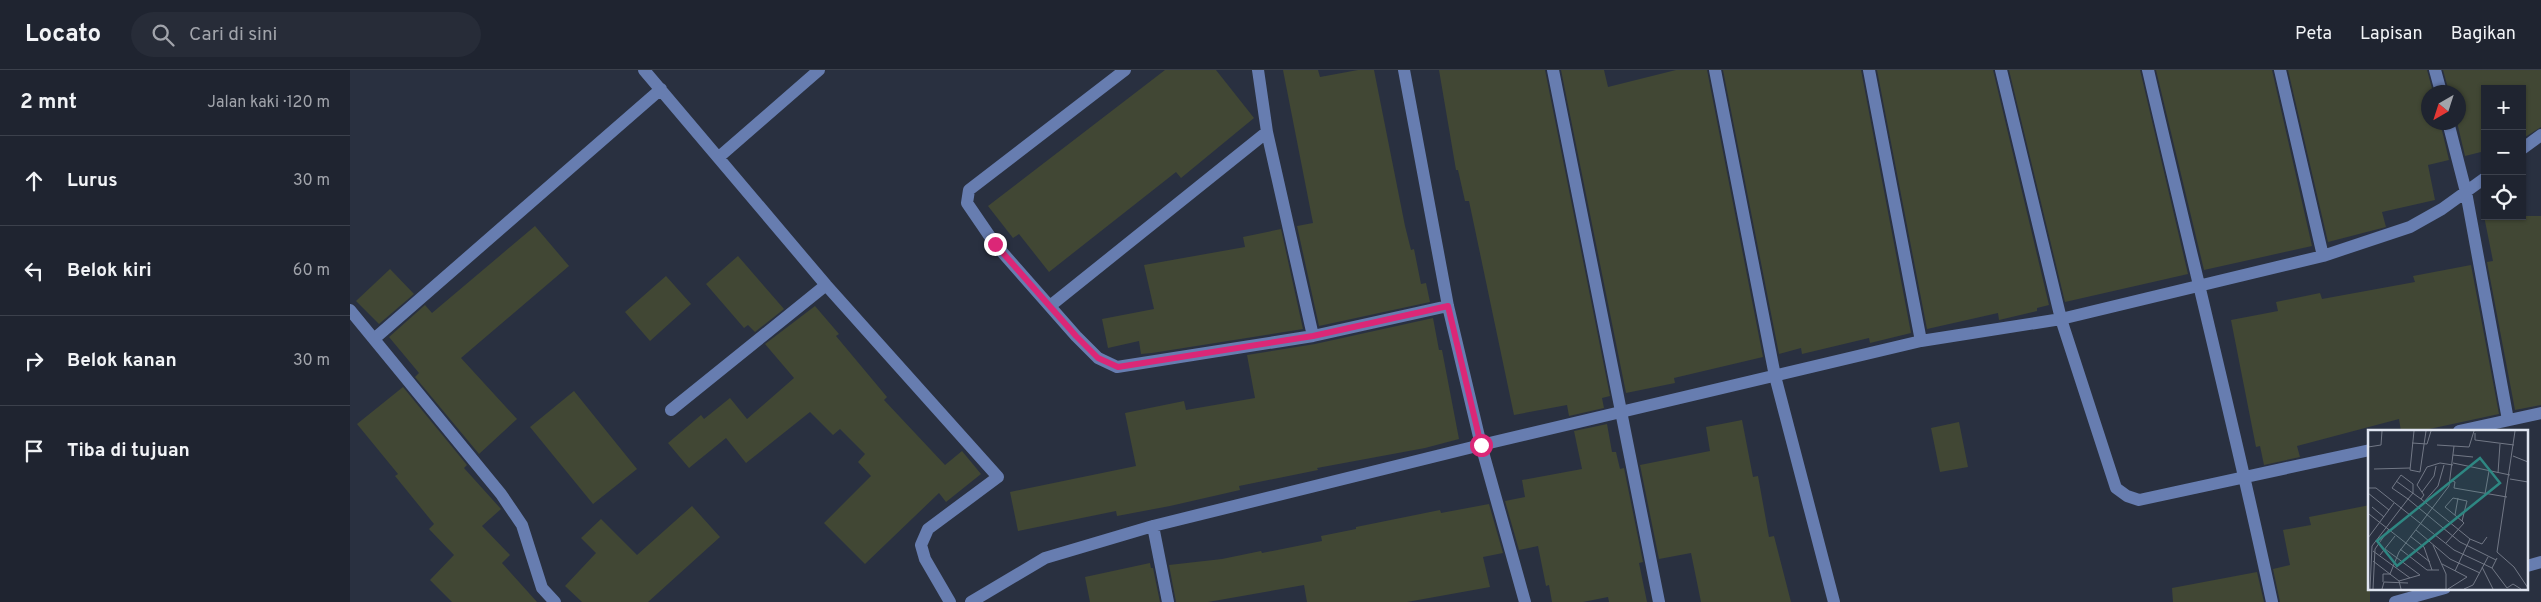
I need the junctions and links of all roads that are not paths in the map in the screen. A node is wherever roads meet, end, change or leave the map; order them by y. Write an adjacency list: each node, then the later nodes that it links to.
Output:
1 (644, 70): 14 (street)
2 (820, 70): 19 (street)
3 (1124, 70): 25 (street)
4 (1258, 70): 16 (street)
5 (1404, 70): 26 (street)
6 (1553, 70): 34 (street)
7 (1715, 70): 32 (street)
8 (1869, 70): 31 (street)
9 (2001, 70): 28 (street)
10 (2148, 70): 24 (street)
11 (2280, 70): 22 (street)
12 (2435, 70): 13 (street)
13 (2438, 85)
14 (661, 89): 19 (street); 30 (street)
15 (2450, 130): 21 (street)
16 (1267, 132): 25 (street); 29 (street)
17 (2541, 135): 18 (street)
18 (2526, 146)
19 (718, 157): 23 (street)
20 (2481, 181): 21 (street)
21 (2466, 192): 22 (street); 36 (street)
22 (2323, 256): 24 (street)
23 (826, 284): 33 (street); 46 (street)
24 (2197, 285): 28 (street); 40 (street)
25 (1050, 306): 29 (street)
26 (1448, 306): 29 (street); 38 (street)
27 (350, 310): 30 (street)
28 (2061, 319): 31 (street); 40 (street)
29 (1313, 336)
30 (374, 339): 45 (street)
31 (1921, 341): 32 (street)
32 (1775, 376): 34 (street); 51 (street)
33 (670, 410)
34 (1620, 412): 38 (street); 50 (street)
35 (2541, 413): 36 (street)
36 (2508, 420): 37 (street)
37 (2463, 430)
38 (1481, 445): 41 (street); 49 (street)
39 (2368, 450): 40 (street)
40 (2245, 478): 52 (street)
41 (1153, 526): 47 (street); 48 (street)
42 (2541, 562): 43 (street)
43 (2528, 566)
44 (2438, 590): 53 (street)
45 (555, 602)
46 (950, 602)
47 (971, 602)
48 (1168, 602)
49 (1525, 602)
50 (1659, 602)
51 (1834, 602)
52 (2272, 602)
53 (2394, 602)

